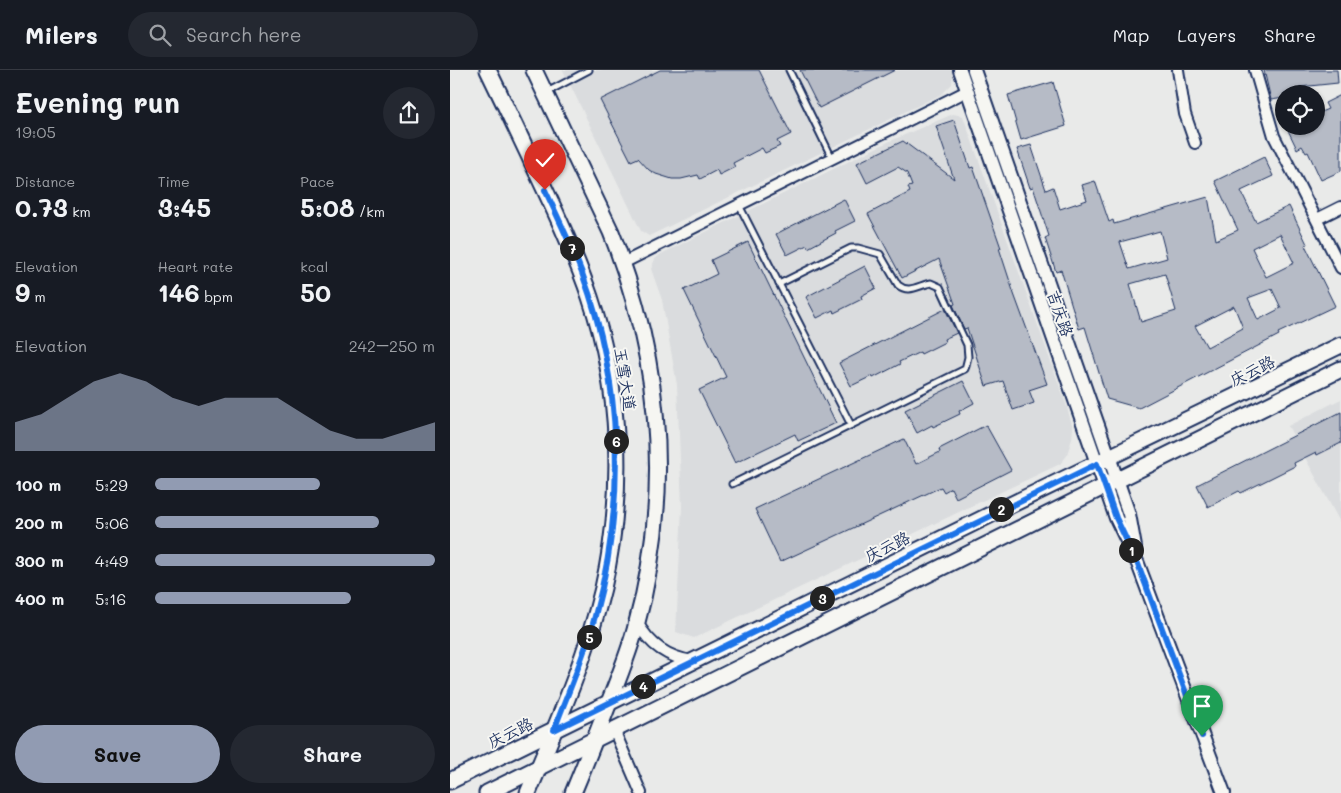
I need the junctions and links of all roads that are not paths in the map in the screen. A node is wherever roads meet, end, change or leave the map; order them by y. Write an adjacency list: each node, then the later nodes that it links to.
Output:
1 (488, 70): 28 (main road, 玉雪大道)
2 (534, 70): 10 (main road, 玉雪大道)
3 (589, 70): 10 (lane)
4 (789, 70): 12 (lane)
5 (960, 70): 9 (street, 吉庆路)
6 (974, 70): 22 (street, 吉庆路)
7 (1178, 70): 11 (street)
8 (1256, 70): 15 (street)
9 (967, 91): 12 (street); 22 (street, 吉庆路)
10 (545, 92): 16 (main road, 玉雪大道)
11 (1196, 143)
12 (833, 158): 13 (street)
13 (739, 205): 16 (street); 18 (lane)
14 (1341, 207): 15 (street)
15 (1316, 219): 17 (street)
16 (623, 263): 25 (main road, 玉雪大道)
17 (1341, 268)
18 (779, 284): 21 (lane); 21 (lane)
19 (1341, 345): 22 (main road, 庆云路)
20 (1341, 369): 24 (main road)
21 (851, 426): 23 (lane)
22 (1103, 460): 24 (street, 吉庆路); 26 (main road, 庆云路)
23 (732, 484)
24 (1112, 484): 29 (main road); 37 (street, 吉庆路)
25 (637, 622): 26 (street); 27 (main road, 玉雪大道)
26 (694, 661): 27 (main road, 庆云路)
27 (609, 703): 28 (main road, 庆云路); 30 (main road, 玉雪大道)
28 (554, 730): 31 (main road, 玉雪大道); 32 (main road, 庆云路)
29 (614, 730): 30 (main road); 36 (street)
30 (594, 740): 31 (main road); 35 (main road, 玉雪大道)
31 (539, 767): 33 (main road); 34 (main road, 玉雪大道)
32 (450, 781)
33 (487, 793)
34 (528, 793)
35 (573, 793)
36 (641, 793)
37 (1224, 793)

